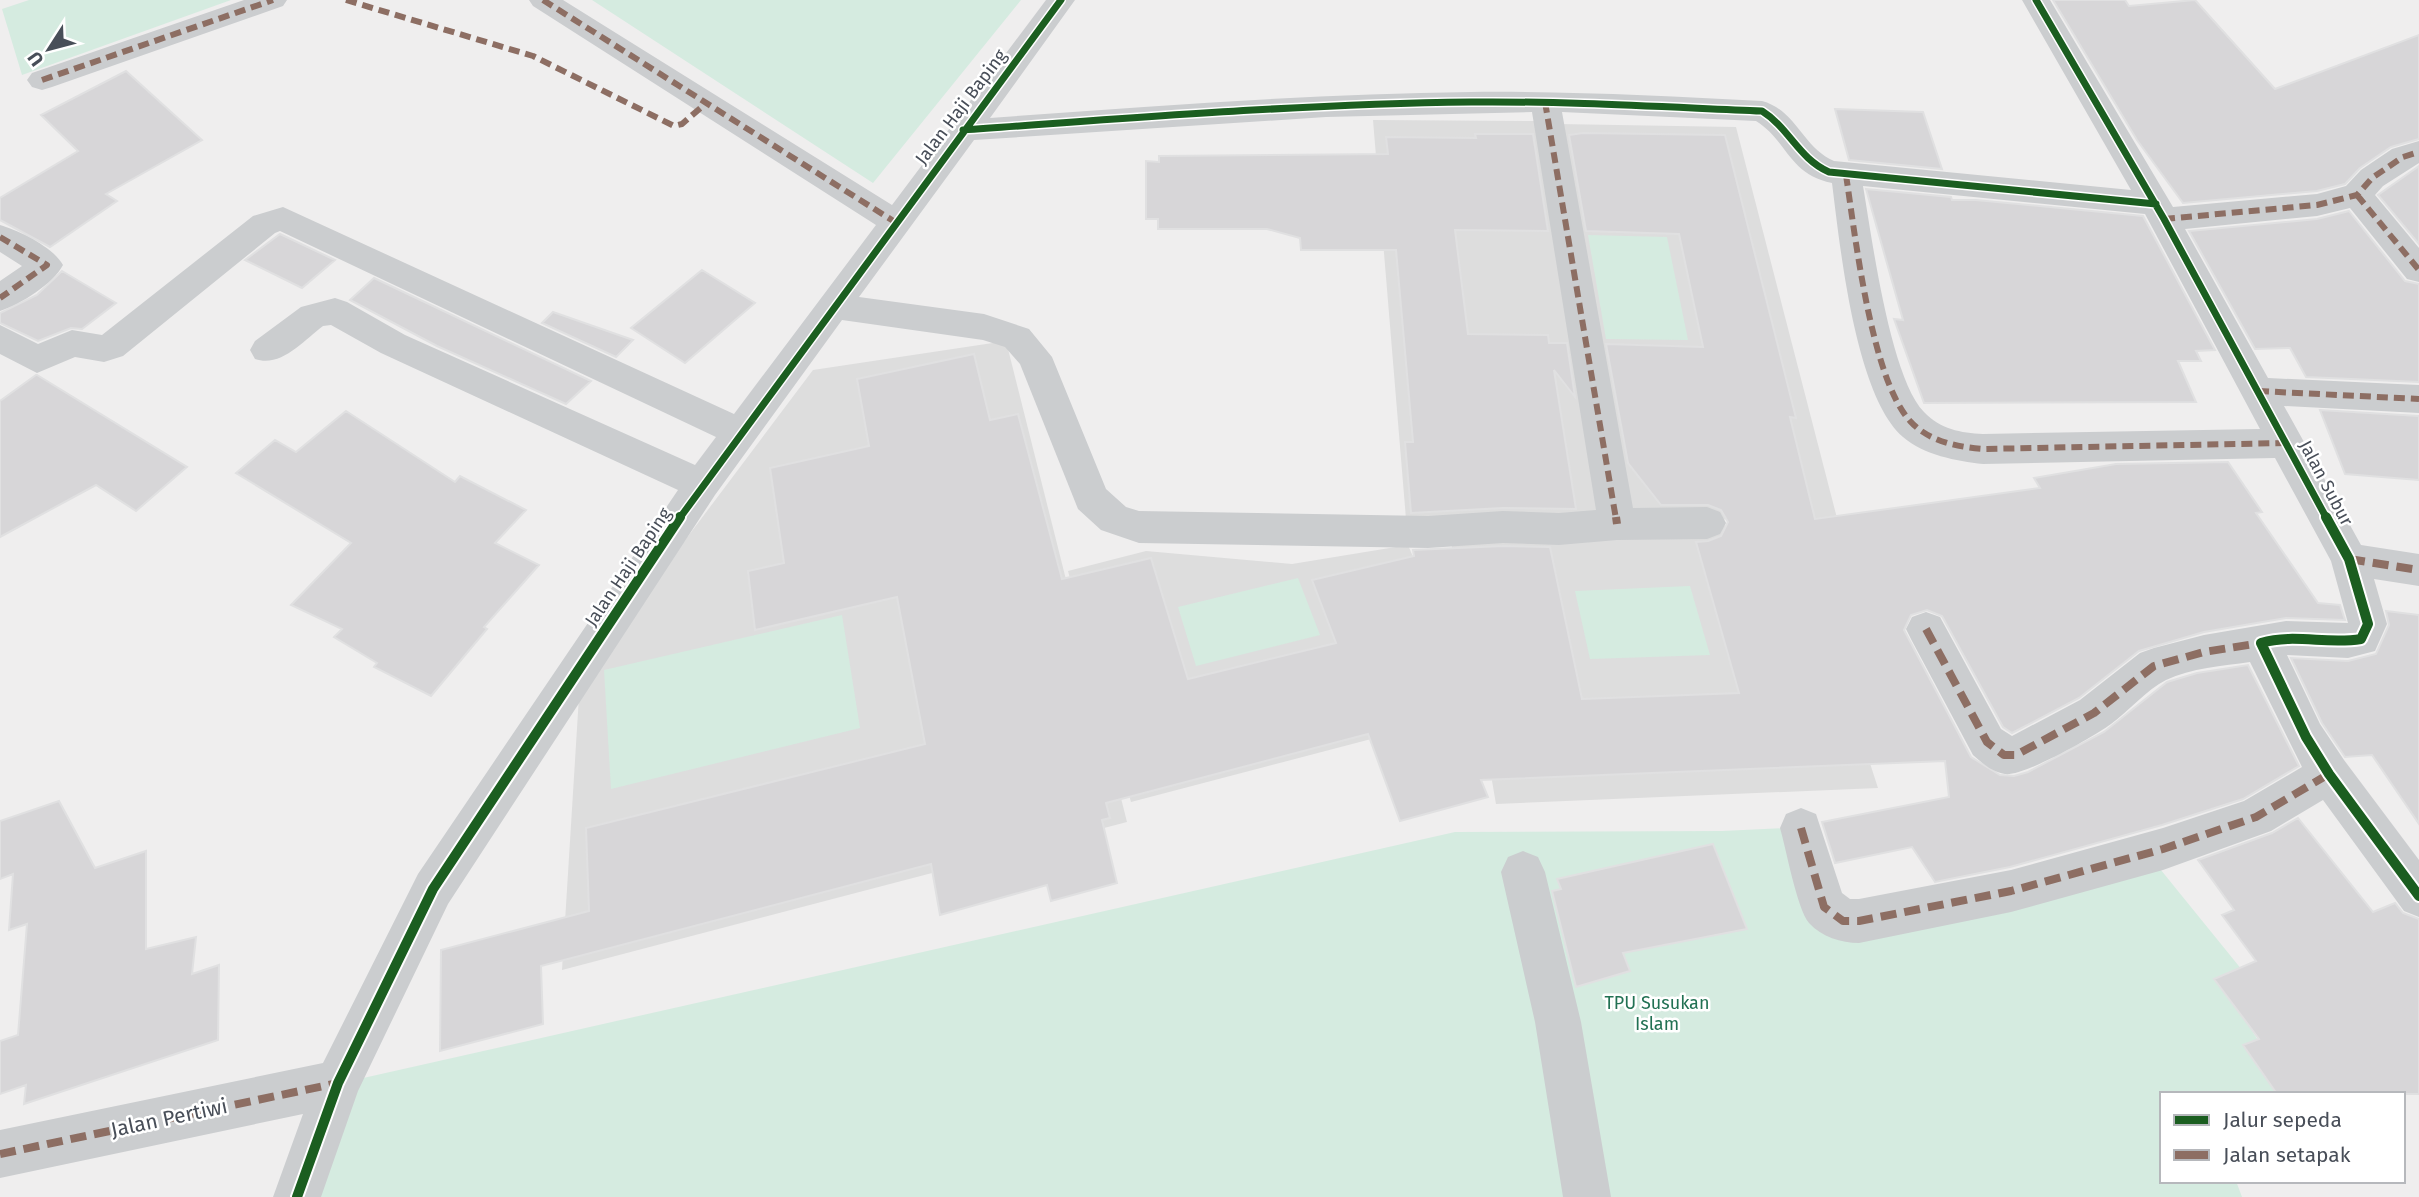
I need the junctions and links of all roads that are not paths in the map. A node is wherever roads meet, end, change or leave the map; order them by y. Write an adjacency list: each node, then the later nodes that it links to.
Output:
1 (273, 0): 5 (street)
2 (543, 0): 12 (street)
3 (1061, 0): 7 (street, Jalan Haji Baping)
4 (2036, 0): 11 (street, Jalan Subur)
5 (42, 80)
6 (1545, 102): 7 (street); 9 (street); 25 (street)
7 (963, 130): 12 (street, Jalan Haji Baping)
8 (2419, 152): 10 (street)
9 (1846, 175): 11 (street); 22 (street)
10 (2357, 195): 11 (street); 14 (street)
11 (2160, 211): 19 (street, Jalan Subur)
12 (895, 222): 16 (street, Jalan Haji Baping)
13 (0, 237): 15 (street)
14 (2419, 270)
15 (0, 298)
16 (835, 306): 21 (street, Jalan Haji Baping); 25 (street)
17 (0, 338): 21 (street)
18 (267, 350): 23 (street)
19 (2258, 391): 20 (street); 22 (street, Jalan Subur)
20 (2419, 399)
21 (741, 433): 23 (street, Jalan Haji Baping)
22 (2286, 443): 26 (street, Jalan Subur)
23 (702, 484): 34 (street, Jalan Haji Baping)
24 (1707, 523): 25 (street)
25 (1617, 524)
26 (2349, 559): 27 (street); 29 (street, Jalan Subur)
27 (2419, 570)
28 (1926, 629): 29 (street)
29 (2261, 643): 30 (street)
30 (2329, 774): 31 (street); 33 (street)
31 (1801, 828)
32 (1523, 872): 37 (street)
33 (2419, 896)
34 (338, 1083): 35 (street, Jalan Pertiwi); 36 (street, Jalan Haji Baping)
35 (0, 1154)
36 (297, 1197)
37 (1587, 1197)

